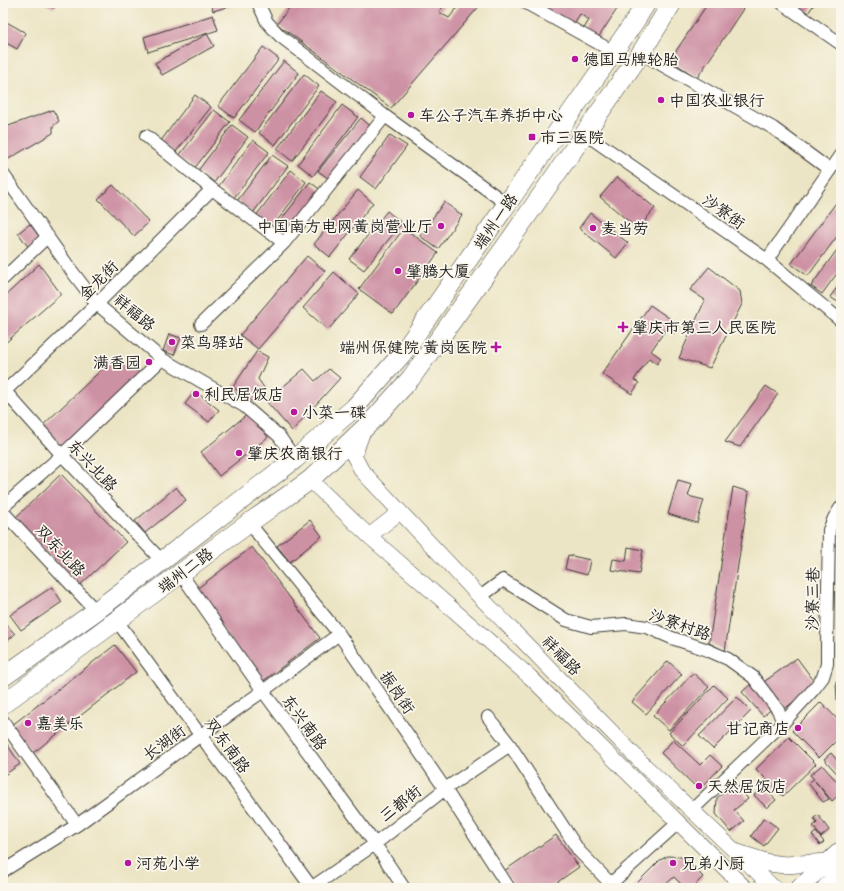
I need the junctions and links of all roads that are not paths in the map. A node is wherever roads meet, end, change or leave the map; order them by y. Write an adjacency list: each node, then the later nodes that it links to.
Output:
1 (258, 3): 11 (street)
2 (526, 3): 9 (street)
3 (646, 3): 6 (main road, 端州一路)
4 (672, 3): 7 (main road, 端州一路)
5 (782, 3): 8 (street)
6 (635, 21): 7 (main road); 9 (main road, 端州一路)
7 (653, 33): 10 (main road, 端州一路)
8 (841, 44)
9 (614, 52): 18 (main road, 端州一路)
10 (641, 53): 12 (main road, 端州一路); 15 (street)
11 (385, 116): 18 (street); 20 (street)
12 (584, 133): 21 (street, 沙寮街); 28 (main road, 端州一路)
13 (146, 136): 17 (street)
14 (841, 154): 15 (street)
15 (830, 170): 21 (street)
16 (3, 174): 19 (street, 祥福路)
17 (212, 189): 20 (street); 23 (street, 金龙街)
18 (507, 204): 30 (main road, 端州一路)
19 (48, 236): 22 (street); 23 (street, 祥福路)
20 (284, 243): 25 (street)
21 (767, 260): 24 (street, 沙寮街)
22 (3, 279)
23 (98, 304): 26 (street, 祥福路); 27 (street, 金龙街)
24 (841, 321)
25 (201, 324)
26 (162, 359): 29 (street); 30 (street, 祥福路)
27 (4, 390): 29 (street, 东兴北路)
28 (363, 431): 31 (main road, 端州二路); 35 (street, 祥福路)
29 (62, 455): 32 (street); 38 (street, 东兴北路)
30 (295, 459): 38 (main road, 端州二路)
31 (310, 480): 36 (main road, 端州二路); 37 (street)
32 (3, 506)
33 (841, 507): 49 (street, 沙寮三巷)
34 (3, 512): 41 (street, 双东北路)
35 (400, 512): 37 (street); 40 (street, 祥福路)
36 (249, 522): 39 (main road, 端州二路); 43 (street, 振岗街)
37 (369, 536): 54 (street)
38 (162, 561): 41 (main road, 端州二路)
39 (181, 574): 42 (main road, 端州二路); 45 (street, 东兴南路)
40 (480, 597): 49 (street, 沙寮村路); 53 (street, 祥福路)
41 (96, 611): 44 (main road, 端州二路)
42 (117, 621): 46 (main road, 端州二路); 50 (street, 双东南路)
43 (339, 634): 45 (street, 长湖街); 52 (street, 振岗街)
44 (3, 677)
45 (263, 691): 50 (street, 长湖街); 56 (street, 东兴南路)
46 (3, 704)
47 (488, 717): 51 (street)
48 (3, 721): 55 (street)
49 (782, 723): 53 (street, 沙寮三巷)
50 (201, 735): 55 (street, 长湖街); 63 (street, 双东南路)
51 (510, 745): 52 (street, 三都街); 62 (street)
52 (444, 789): 56 (street, 三都街); 65 (street, 振岗街)
53 (692, 810): 58 (street, 祥福路)
54 (679, 822): 59 (street); 62 (street)
55 (77, 826): 60 (street, 长湖街)
56 (375, 844): 63 (street, 三都街); 64 (street, 东兴南路)
57 (841, 850): 61 (main road)
58 (738, 853): 59 (street); 61 (main road); 67 (street, 祥福路)
59 (722, 864): 66 (street)
60 (3, 871)
61 (836, 874): 68 (main road); 69 (main road)
62 (608, 886)
63 (311, 888)
64 (404, 888)
65 (508, 888)
66 (745, 888)
67 (774, 888)
68 (800, 888)
69 (825, 888)

